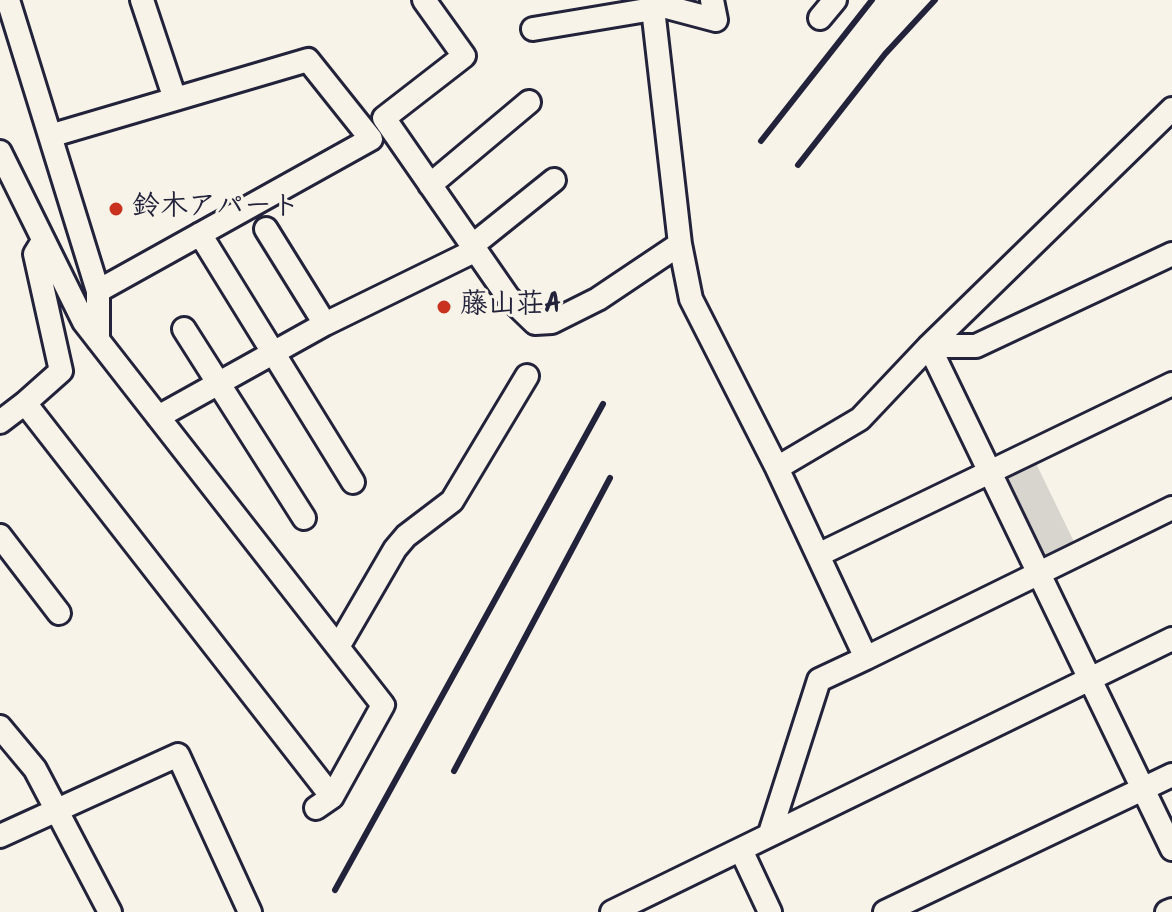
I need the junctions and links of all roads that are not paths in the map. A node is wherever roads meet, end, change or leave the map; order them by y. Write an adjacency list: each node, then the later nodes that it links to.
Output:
1 (8, 0): 12 (street)
2 (142, 0): 9 (street)
3 (424, 0): 15 (street)
4 (712, 0): 6 (street)
5 (835, 0): 7 (street)
6 (652, 4): 8 (street); 19 (street)
7 (820, 18)
8 (533, 29)
9 (175, 99): 12 (street); 17 (street)
10 (529, 102): 15 (street)
11 (1172, 109): 26 (street)
12 (53, 135): 22 (street)
13 (0, 153): 18 (street)
14 (554, 180): 20 (street)
15 (430, 185): 20 (street)
16 (266, 229): 23 (street)
17 (200, 234): 22 (street); 27 (street)
18 (43, 241): 25 (street); 31 (street)
19 (680, 244): 20 (street); 34 (street)
20 (473, 245): 23 (street)
21 (1172, 254): 26 (street)
22 (98, 291): 25 (street)
23 (325, 324): 27 (street)
24 (184, 329): 29 (street)
25 (98, 340): 32 (street)
26 (929, 346): 34 (street); 35 (street)
27 (271, 354): 29 (street); 36 (street)
28 (527, 376): 44 (street)
29 (217, 384): 32 (street); 38 (street)
30 (1172, 384): 35 (street)
31 (25, 403): 33 (street); 44 (street)
32 (158, 417): 44 (street)
33 (0, 422)
34 (777, 468): 40 (street)
35 (988, 471): 40 (street); 41 (street)
36 (353, 482)
37 (1172, 508): 41 (street)
38 (304, 518)
39 (0, 536): 42 (street)
40 (818, 555): 45 (street)
41 (1035, 572): 45 (street); 46 (street)
42 (59, 613)
43 (1172, 639): 46 (street)
44 (338, 647)
45 (866, 658): 51 (street)
46 (1088, 680): 49 (street); 51 (street)
47 (0, 727): 50 (street)
48 (1172, 775): 49 (street)
49 (1143, 790): 53 (street); 59 (street)
50 (57, 810): 52 (street); 55 (street); 56 (street)
51 (770, 833): 54 (street)
52 (0, 836)
53 (1172, 849)
54 (741, 850): 57 (street); 58 (street)
55 (110, 912)
56 (250, 912)
57 (612, 912)
58 (770, 912)
59 (885, 912)

